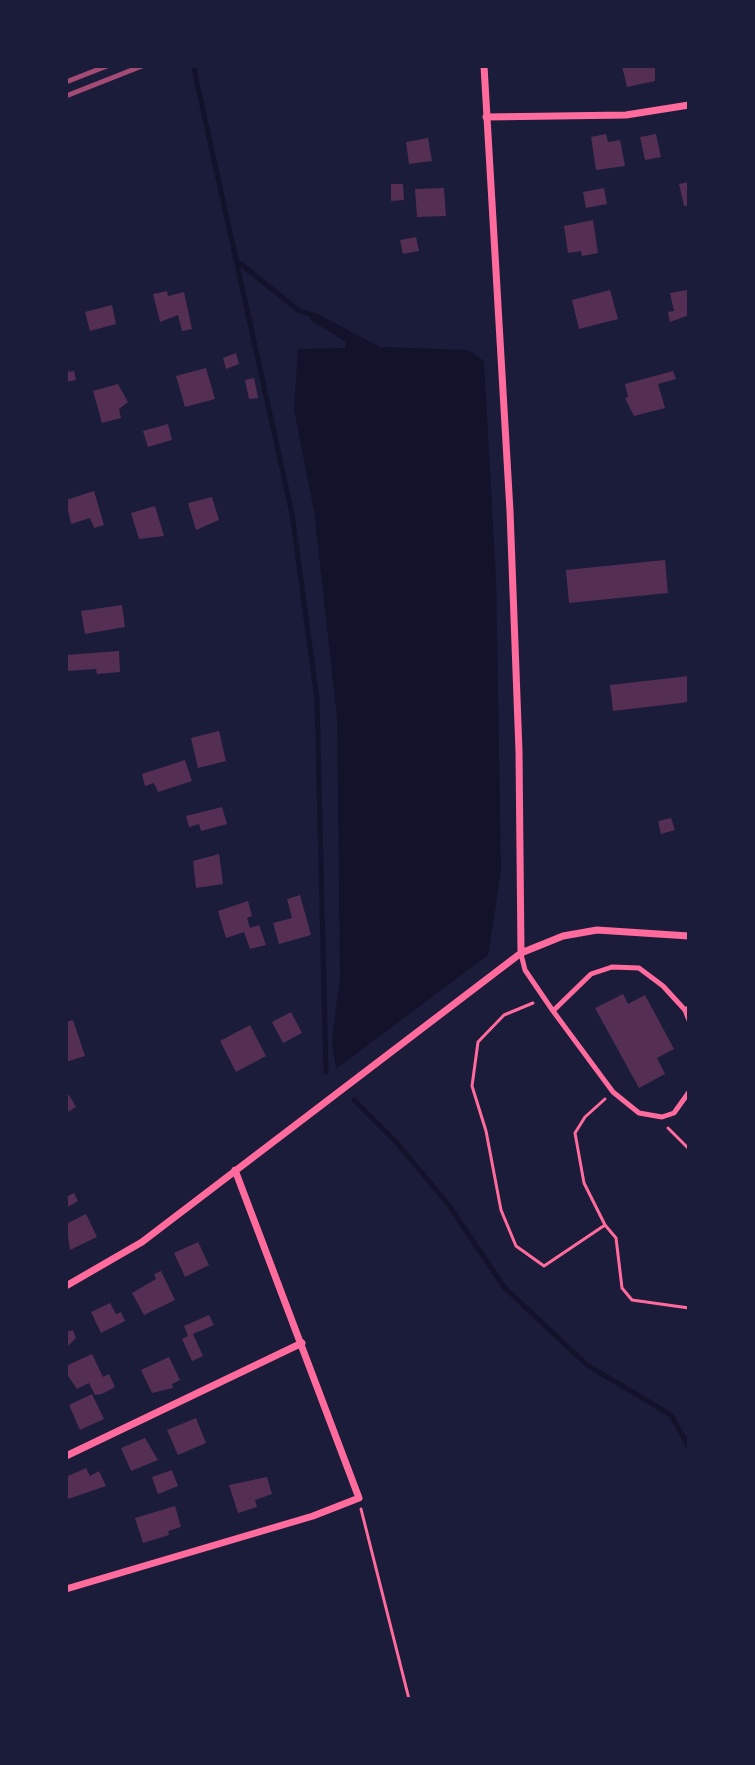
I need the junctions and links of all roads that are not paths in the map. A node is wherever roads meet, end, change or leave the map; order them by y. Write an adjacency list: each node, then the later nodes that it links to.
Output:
1 (484, 66): 3 (street)
2 (689, 105): 3 (street)
3 (486, 117): 5 (street)
4 (689, 936): 5 (street)
5 (521, 953): 7 (street); 10 (street)
6 (687, 1009): 7 (street); 8 (street)
7 (553, 1011): 9 (street)
8 (689, 1020)
9 (689, 1092)
10 (235, 1170): 11 (street); 12 (street)
11 (66, 1286)
12 (302, 1343): 13 (street); 14 (street)
13 (66, 1456)
14 (66, 1589)

